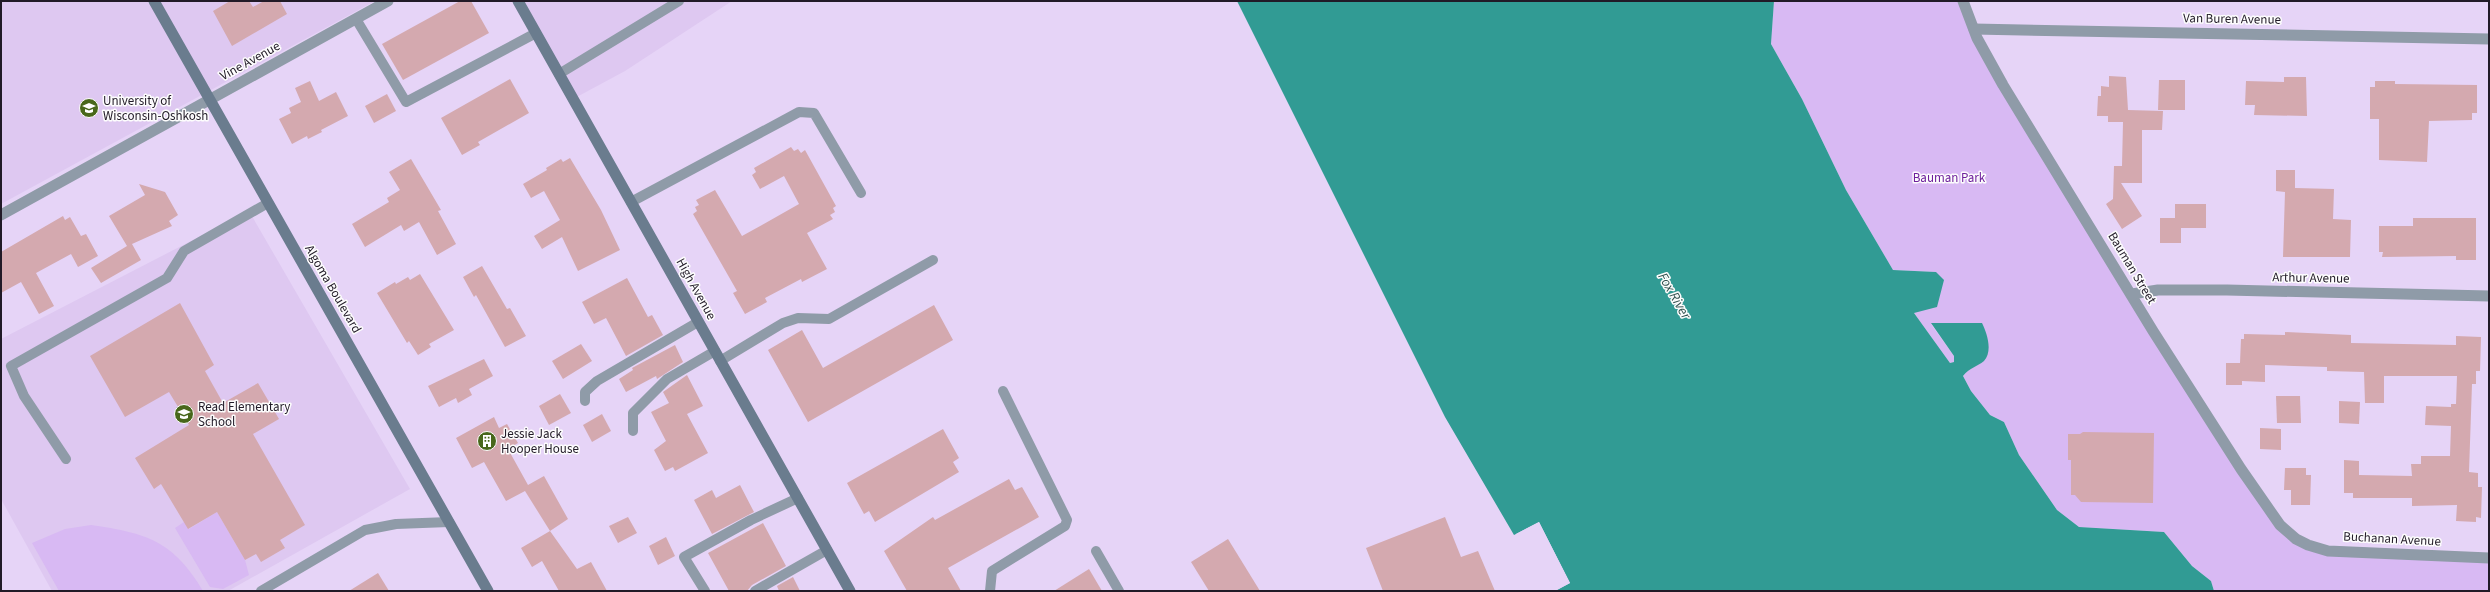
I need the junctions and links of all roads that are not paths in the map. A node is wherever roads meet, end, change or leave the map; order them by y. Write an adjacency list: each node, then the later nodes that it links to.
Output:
1 (154, 1): 11 (main road, Algoma Boulevard)
2 (388, 1): 6 (street, Vine Avenue)
3 (518, 1): 8 (main road, High Avenue)
4 (679, 1): 10 (lane)
5 (1963, 1): 7 (street, Bauman Street)
6 (356, 19): 8 (lane); 11 (street, Vine Avenue)
7 (1974, 29): 9 (street, Van Buren Avenue); 17 (street, Bauman Street)
8 (536, 33): 10 (main road, High Avenue)
9 (2489, 39)
10 (559, 74): 13 (main road, High Avenue)
11 (209, 99): 14 (main road, Algoma Boulevard); 15 (street, Vine Avenue)
12 (861, 193): 13 (lane)
13 (631, 202): 19 (main road, High Avenue)
14 (268, 203): 24 (lane); 26 (main road, Algoma Boulevard)
15 (1, 215)
16 (933, 260): 20 (lane)
17 (2132, 294): 18 (street, Arthur Avenue); 27 (street, Bauman Street)
18 (2489, 296)
19 (698, 322): 20 (main road, High Avenue); 22 (lane)
20 (718, 356): 23 (lane); 25 (main road, High Avenue)
21 (1004, 391): 36 (lane)
22 (585, 401)
23 (633, 431)
24 (66, 459)
25 (798, 498): 28 (main road, High Avenue); 33 (lane)
26 (449, 522): 31 (lane); 32 (main road, Algoma Boulevard)
27 (2296, 539): 30 (street, Buchanan Avenue)
28 (827, 550): 34 (lane); 35 (main road, High Avenue)
29 (1096, 552): 37 (lane)
30 (2489, 558)
31 (261, 591)
32 (488, 591)
33 (705, 591)
34 (755, 591)
35 (850, 591)
36 (990, 591)
37 (1119, 591)

